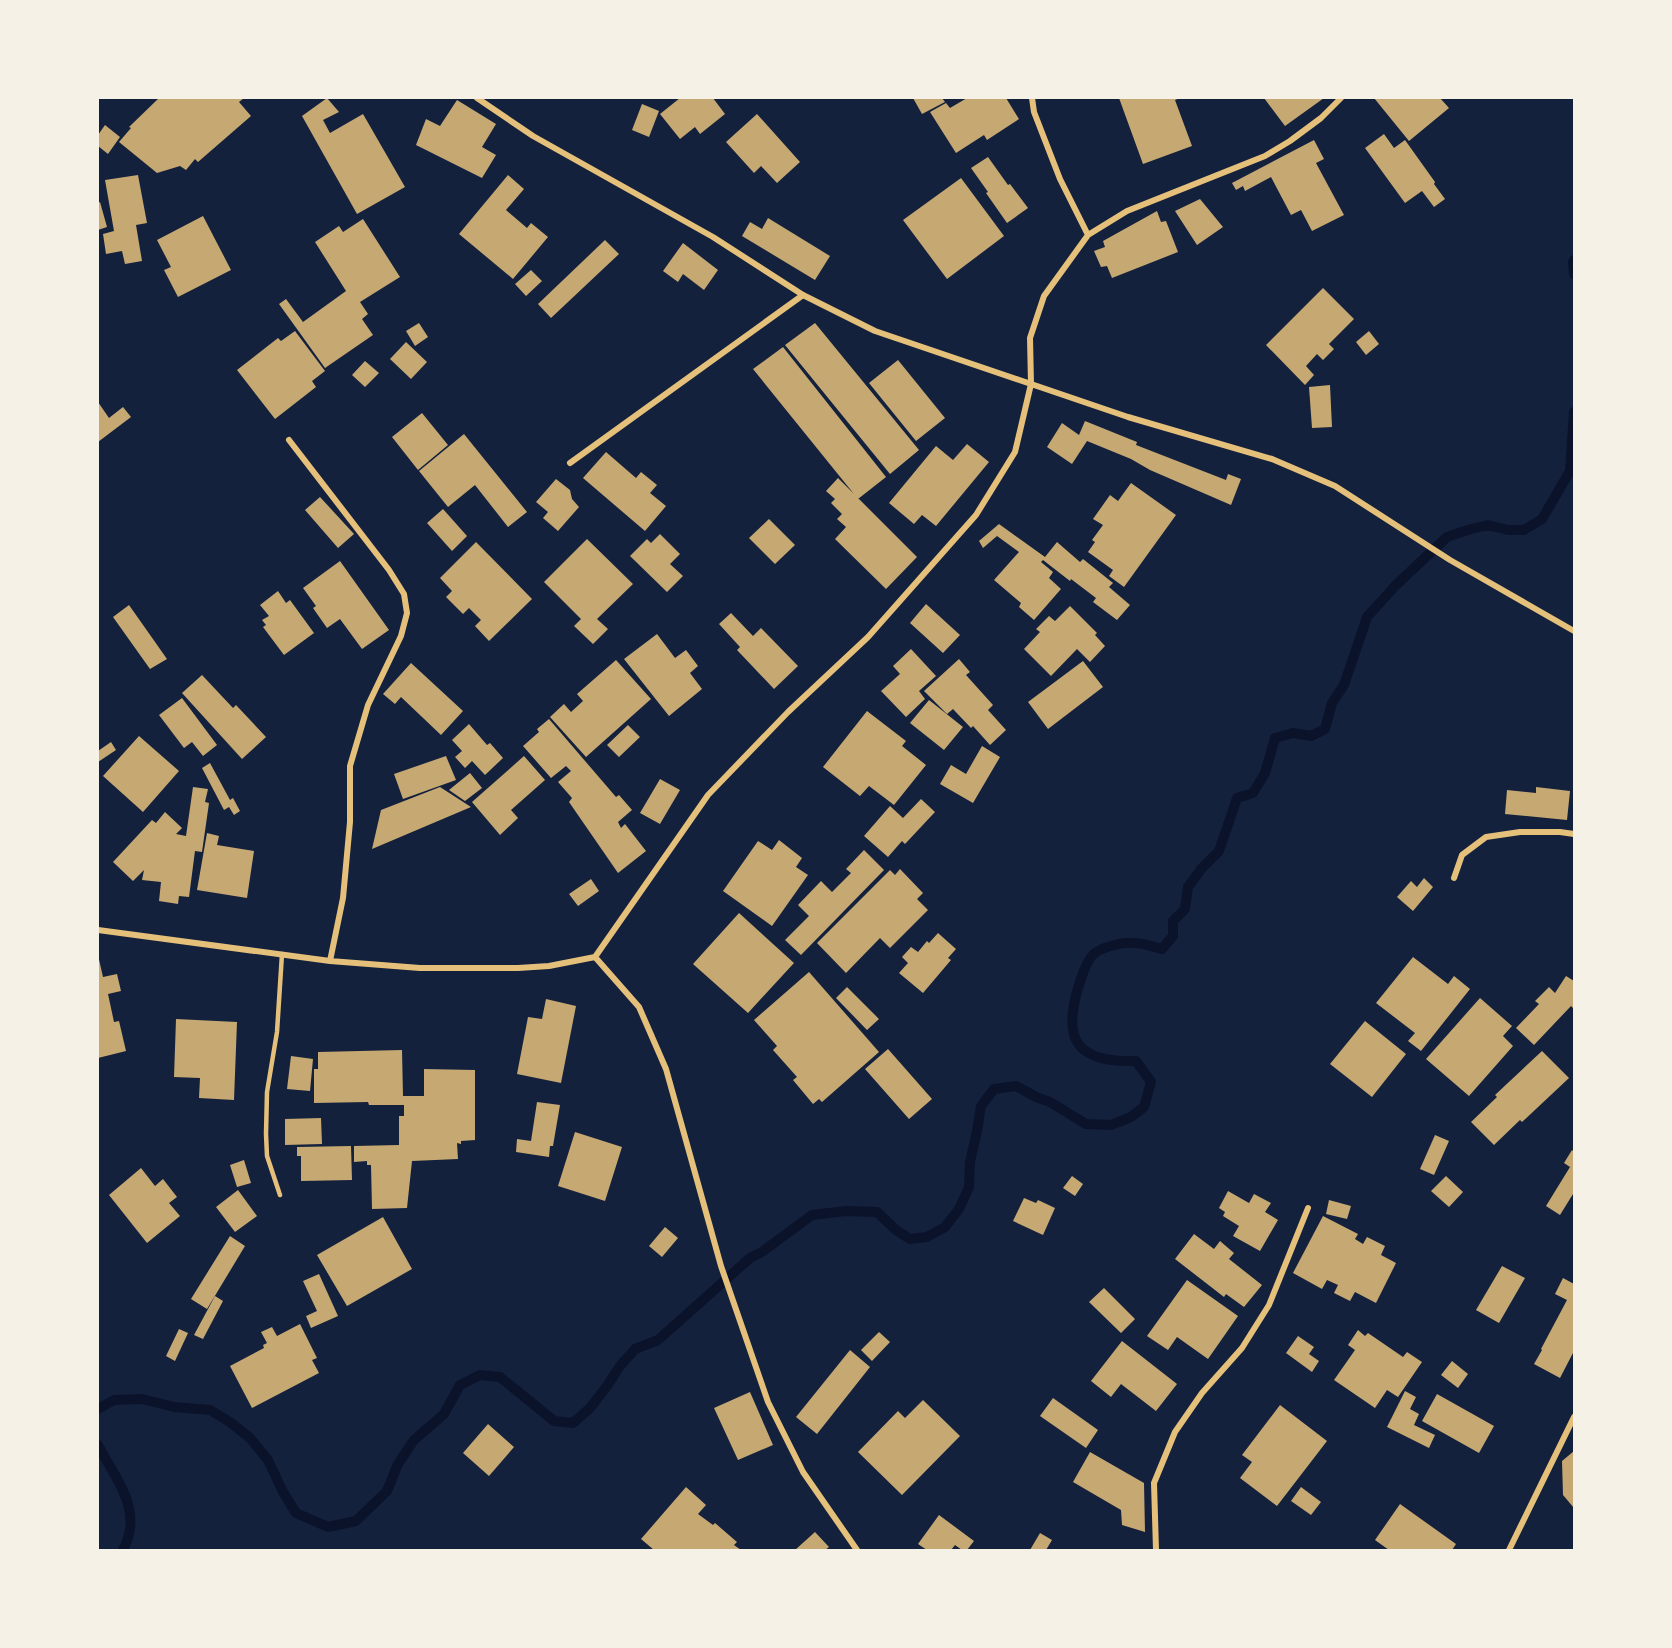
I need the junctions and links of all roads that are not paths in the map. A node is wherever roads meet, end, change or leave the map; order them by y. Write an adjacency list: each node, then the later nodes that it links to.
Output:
1 (477, 98): 5 (street)
2 (1032, 98): 4 (street)
3 (1341, 98): 4 (street)
4 (1088, 235): 6 (street)
5 (802, 295): 6 (street); 8 (street)
6 (1031, 384): 9 (street); 14 (street)
7 (290, 440): 15 (street)
8 (570, 464)
9 (1575, 631)
10 (1575, 834): 11 (street)
11 (1454, 878)
12 (98, 930): 13 (street)
13 (282, 954): 15 (street); 16 (lane)
14 (595, 957): 15 (street); 19 (street)
15 (330, 961)
16 (280, 1195)
17 (1308, 1208): 20 (street)
18 (1575, 1417): 21 (street)
19 (857, 1551)
20 (1156, 1551)
21 (1509, 1551)

